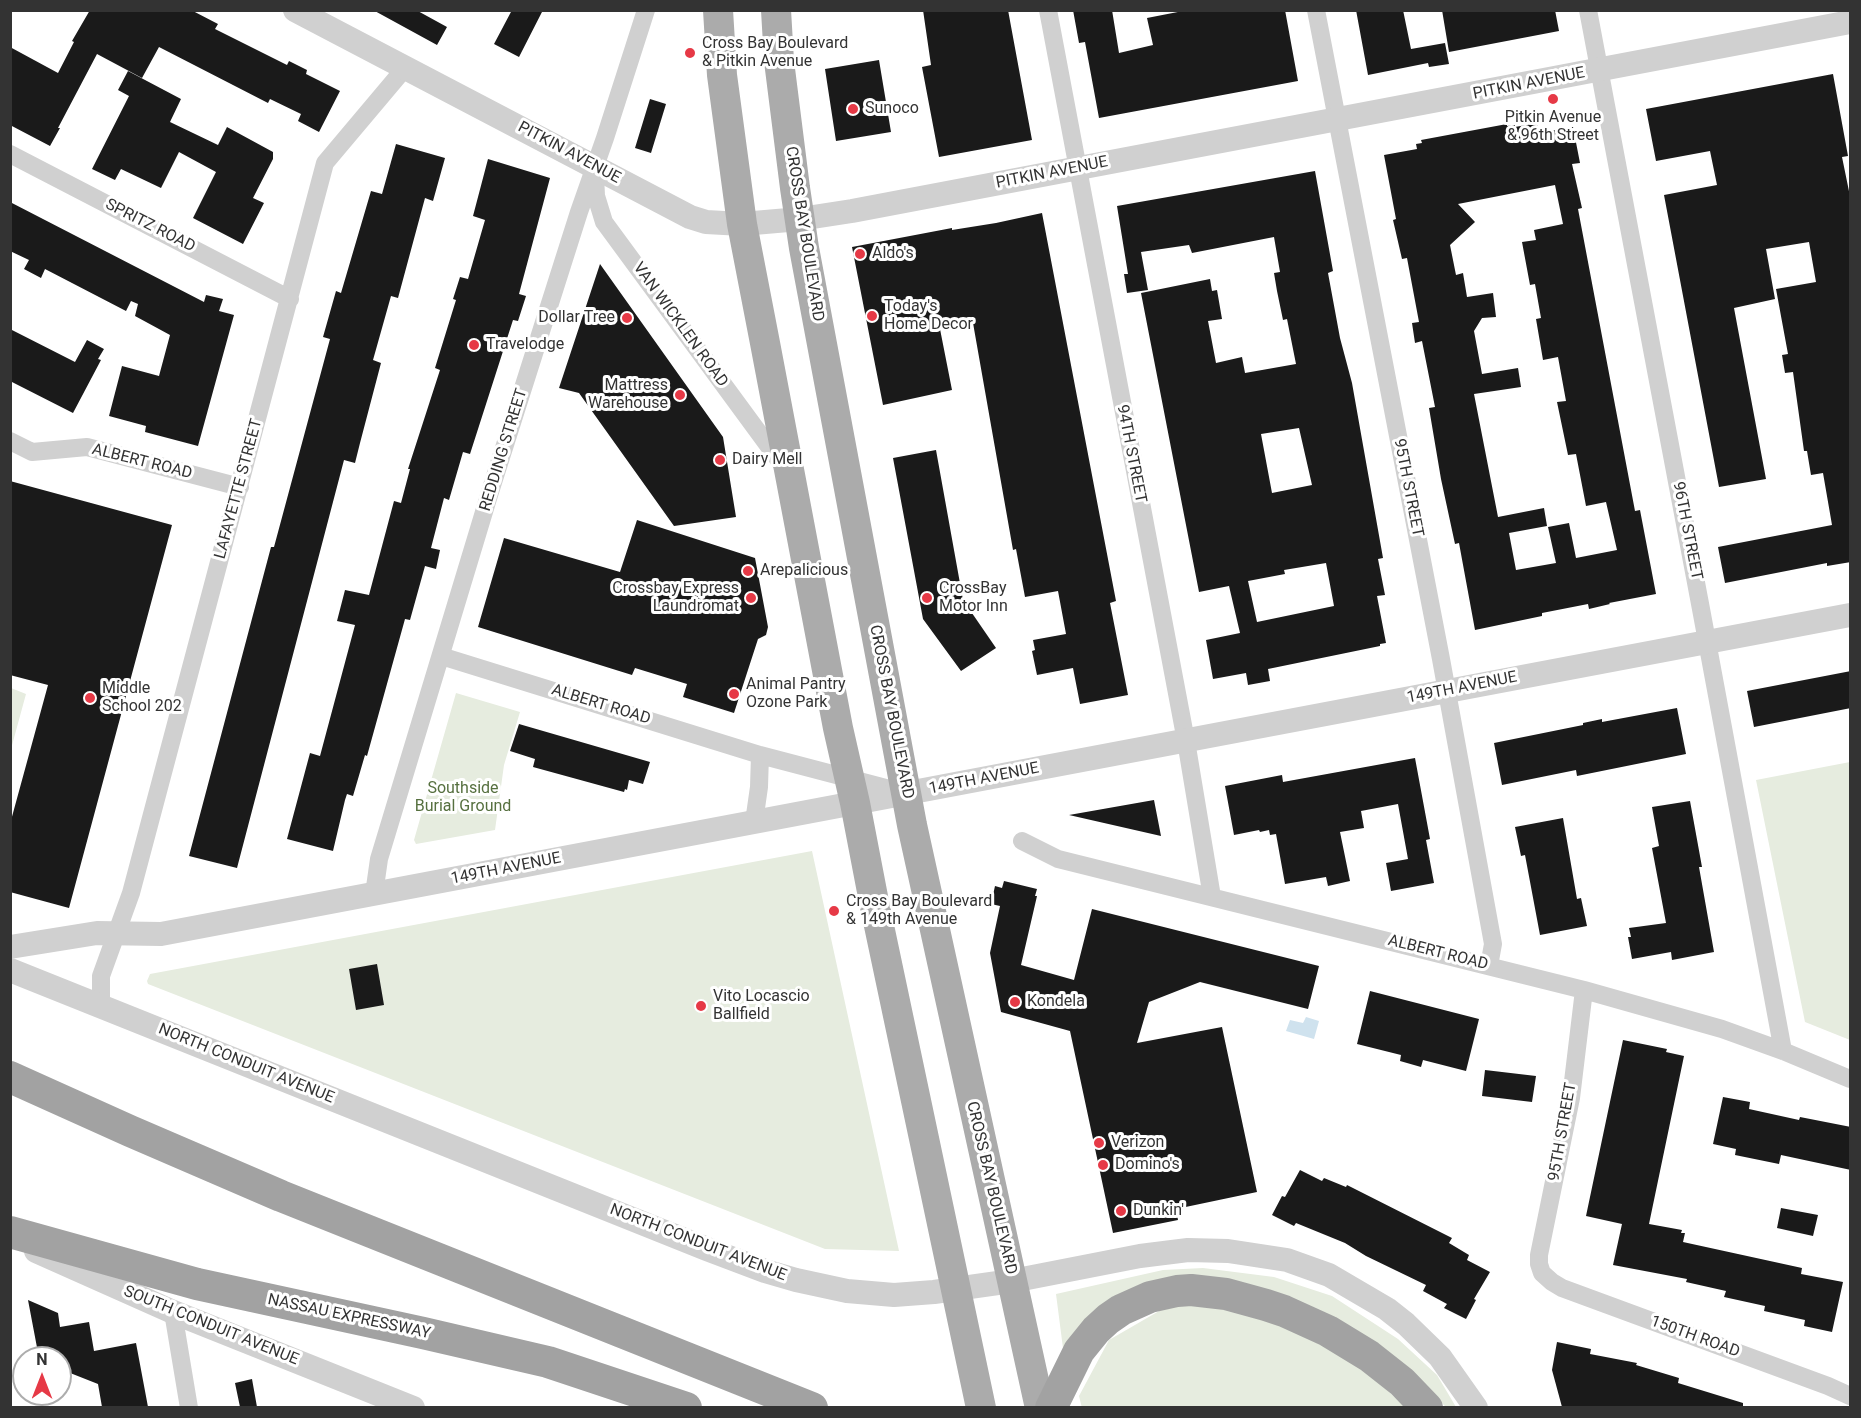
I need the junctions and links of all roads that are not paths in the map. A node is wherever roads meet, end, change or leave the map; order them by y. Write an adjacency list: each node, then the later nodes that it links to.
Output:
1 (295, 10): 9 (street, PITKIN AVENUE)
2 (646, 10): 13 (street, REDDING STREET)
3 (718, 10): 16 (main road)
4 (776, 10): 15 (main road, CROSS BAY BOULEVARD)
5 (1048, 10): 14 (street, 94TH STREET)
6 (1316, 10): 11 (street, 95TH STREET)
7 (1588, 10): 10 (street, 96TH STREET)
8 (1851, 22): 10 (street, PITKIN AVENUE)
9 (405, 68): 13 (street, PITKIN AVENUE); 17 (street, LAFAYETTE STREET)
10 (1600, 70): 11 (street, PITKIN AVENUE); 22 (street, 96TH STREET)
11 (1337, 120): 14 (street, PITKIN AVENUE); 24 (street, 95TH STREET)
12 (10, 154): 17 (street, SPRITZ ROAD)
13 (595, 166): 16 (street, PITKIN AVENUE); 19 (street, VAN WICKLEN ROAD); 23 (street, REDDING STREET)
14 (1077, 168): 15 (street, PITKIN AVENUE); 25 (street, 94TH STREET)
15 (800, 219): 16 (street, PITKIN AVENUE); 28 (main road, CROSS BAY BOULEVARD)
16 (742, 224): 19 (main road)
17 (290, 299): 20 (street, LAFAYETTE STREET)
18 (10, 441): 20 (street, ALBERT ROAD)
19 (790, 475): 27 (main road)
20 (240, 487): 33 (street, LAFAYETTE STREET)
21 (1851, 615): 22 (street, 149TH AVENUE)
22 (1707, 642): 24 (street, 149TH AVENUE); 39 (street, 96TH STREET)
23 (441, 656): 26 (street, ALBERT ROAD); 31 (street, REDDING STREET)
24 (1447, 691): 25 (street, 149TH AVENUE); 35 (street, 95TH STREET)
25 (1186, 741): 28 (street, 149TH AVENUE); 32 (street, 94TH STREET)
26 (760, 755): 27 (street, ALBERT ROAD); 29 (street)
27 (852, 791): 28 (street, 149TH AVENUE); 29 (street, 149TH AVENUE); 46 (main road)
28 (906, 794): 45 (main road, CROSS BAY BOULEVARD)
29 (754, 822): 31 (street, 149TH AVENUE)
30 (1022, 841): 32 (street, ALBERT ROAD)
31 (374, 894): 33 (street, 149TH AVENUE)
32 (1212, 897): 35 (street, ALBERT ROAD)
33 (117, 933): 34 (street, 149TH AVENUE); 38 (street)
34 (10, 947)
35 (1489, 966): 37 (street, ALBERT ROAD)
36 (10, 970): 38 (street, NORTH CONDUIT AVENUE)
37 (1584, 990): 39 (street, ALBERT ROAD); 44 (street, 95TH STREET)
38 (101, 1006): 46 (street, NORTH CONDUIT AVENUE)
39 (1783, 1052): 41 (street, ALBERT ROAD)
40 (10, 1077): 52 (highway)
41 (1851, 1079)
42 (10, 1233): 51 (highway, NASSAU EXPRESSWAY)
43 (10, 1239): 47 (street, SOUTH CONDUIT AVENUE)
44 (1542, 1273): 48 (street, 150TH ROAD)
45 (1012, 1281): 46 (street, NORTH CONDUIT AVENUE); 54 (main road, CROSS BAY BOULEVARD); 57 (street, NORTH CONDUIT AVENUE)
46 (955, 1289): 53 (main road)
47 (173, 1312): 49 (street); 50 (street, SOUTH CONDUIT AVENUE)
48 (1851, 1396)
49 (189, 1407)
50 (413, 1407)
51 (686, 1407)
52 (812, 1407)
53 (981, 1407)
54 (1040, 1407)
55 (1051, 1407): 56 (highway)
56 (1427, 1407)
57 (1476, 1407)

